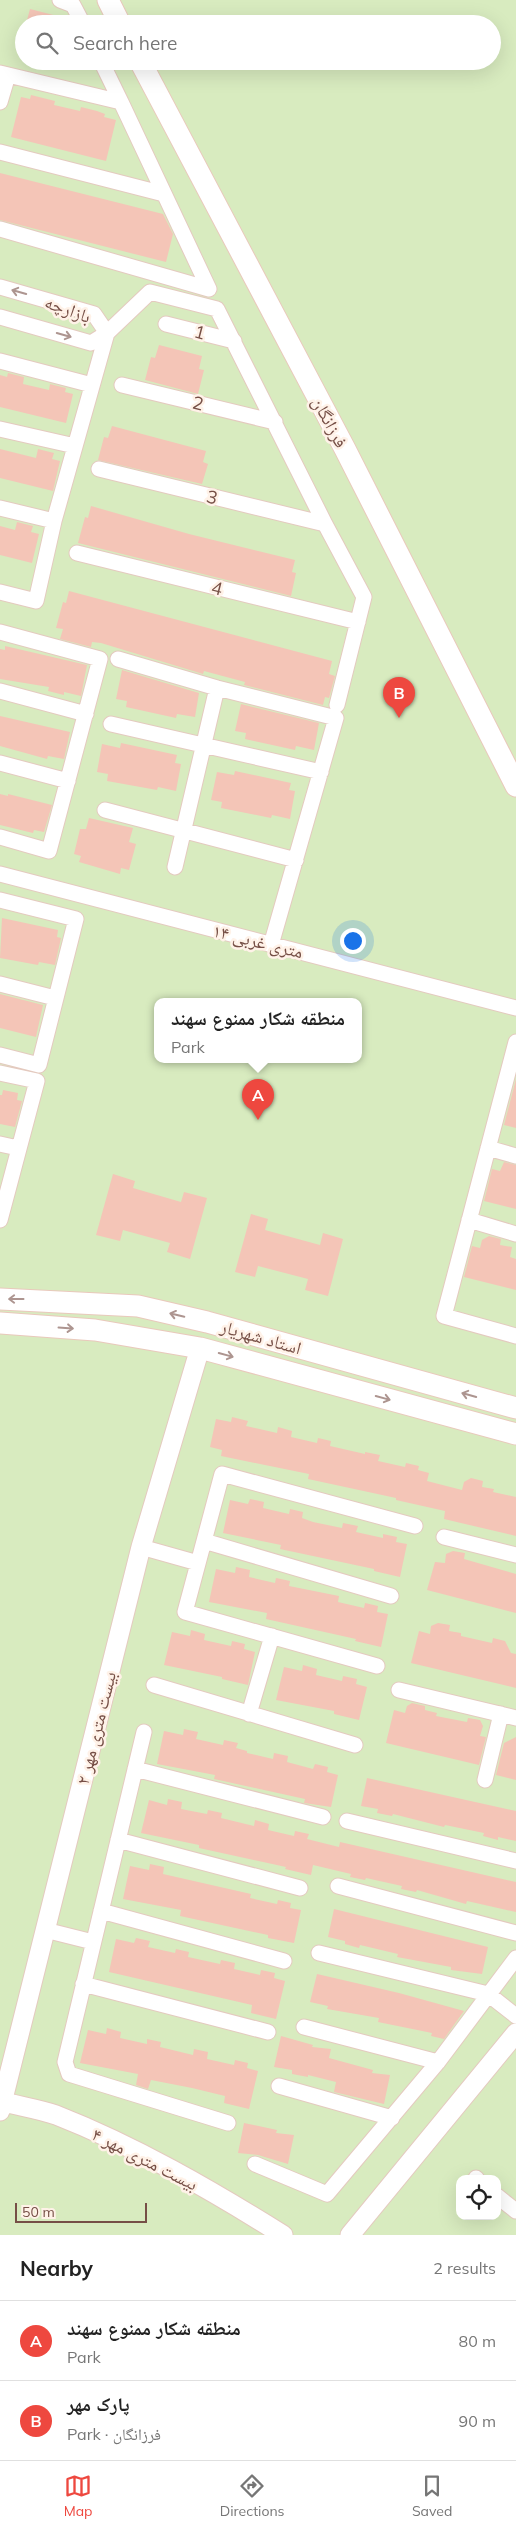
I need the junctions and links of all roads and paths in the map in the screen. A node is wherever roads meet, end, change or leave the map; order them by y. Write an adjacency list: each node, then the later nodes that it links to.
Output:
1 (60, 0): 3 (street)
2 (108, 0): 4 (main road)
3 (78, 15)
4 (116, 15)
5 (105, 70): 9 (street)
6 (145, 70): 42 (main road, فرزانگان)
7 (4, 74): 8 (street); 9 (street)
8 (0, 102)
9 (121, 102): 11 (street)
10 (0, 152): 11 (street)
11 (164, 194): 12 (street)
12 (0, 229)
13 (0, 287): 16 (street, بازارچه, one-way to 13)
14 (0, 317): 16 (street, بازارچه, one-way to 16)
15 (166, 324): 17 (street, 1)
16 (107, 333): 17 (street); 19 (street)
17 (234, 341): 21 (street)
18 (0, 361): 19 (street)
19 (92, 385): 23 (street)
20 (122, 385): 21 (street, 2)
21 (275, 422): 27 (street)
22 (0, 429): 23 (street)
23 (75, 446): 26 (street)
24 (99, 469): 27 (street, 3)
25 (0, 508): 26 (street)
26 (54, 521): 29 (street)
27 (325, 524): 30 (street)
28 (77, 554): 30 (street, 4)
29 (0, 592)
30 (358, 622): 35 (street)
31 (0, 632): 36 (street)
32 (118, 659): 33 (street)
33 (217, 688): 38 (street); 40 (street)
34 (0, 691): 36 (street)
35 (337, 705)
36 (86, 714): 41 (street)
37 (111, 724): 38 (street)
38 (204, 745): 40 (street); 44 (street)
39 (0, 763): 41 (street)
40 (321, 772): 46 (street)
41 (68, 781): 45 (street)
42 (516, 786)
43 (105, 810): 44 (street)
44 (183, 831): 46 (street); 47 (street)
45 (0, 837)
46 (296, 860): 50 (street)
47 (174, 867)
48 (0, 874): 50 (street, ۱۴ متری غربی)
49 (0, 900): 52 (street)
50 (271, 945): 53 (street, ۱۴ متری غربی)
51 (0, 984): 52 (street)
52 (56, 998): 55 (street)
53 (516, 1008)
54 (516, 1042): 57 (street)
55 (0, 1055)
56 (0, 1073): 59 (street)
57 (512, 1076): 60 (street)
58 (0, 1144): 59 (street)
59 (18, 1148): 62 (street)
60 (488, 1148): 61 (street); 63 (street)
61 (516, 1156)
62 (0, 1220)
63 (469, 1220): 64 (street); 68 (street)
64 (516, 1234)
65 (0, 1299): 66 (main road, استاد شهریار, one-way to 65)
66 (207, 1322): 69 (main road); 70 (main road, استاد شهریار, one-way to 66)
67 (0, 1323): 69 (main road, استاد شهریار, one-way to 69)
68 (516, 1336)
69 (200, 1348): 71 (main road, استاد شهریار, one-way to 71); 75 (street, بیست متری مهر ۲)
70 (516, 1408)
71 (516, 1434)
72 (414, 1526): 74 (street)
73 (444, 1537): 76 (street)
74 (204, 1541): 77 (street); 78 (street)
75 (141, 1547): 77 (street); 97 (street, بیست متری مهر ۲)
76 (516, 1555)
77 (198, 1563): 79 (street)
78 (391, 1596)
79 (272, 1636): 80 (street); 83 (street)
80 (377, 1666)
81 (154, 1685): 83 (street)
82 (399, 1690): 84 (street)
83 (249, 1714): 87 (street)
84 (501, 1714): 85 (street); 89 (street)
85 (516, 1718)
86 (144, 1732): 88 (street)
87 (355, 1746)
88 (135, 1770): 90 (street); 92 (street)
89 (485, 1780)
90 (323, 1817)
91 (347, 1821): 93 (street)
92 (118, 1840): 95 (street); 96 (street)
93 (516, 1861)
94 (338, 1886): 98 (street)
95 (300, 1888)
96 (102, 1911): 99 (street); 102 (street)
97 (46, 1930): 99 (street); 111 (street, بیست متری مهر ۲)
98 (516, 1933)
99 (93, 1942): 103 (street)
100 (319, 1953): 104 (street)
101 (516, 1958): 104 (street)
102 (284, 1961)
103 (83, 1984): 107 (street); 113 (street)
104 (488, 1994): 105 (street); 109 (street)
105 (516, 2016)
106 (304, 2026): 109 (street)
107 (268, 2032)
108 (516, 2033): 118 (street)
109 (438, 2062): 112 (street)
110 (279, 2086): 112 (street)
111 (1, 2104): 117 (street, بیست متری مهر ۴)
112 (392, 2118): 114 (street)
113 (228, 2123)
114 (254, 2164)
115 (501, 2199): 116 (street)
116 (516, 2211)
117 (283, 2235)
118 (350, 2235)

